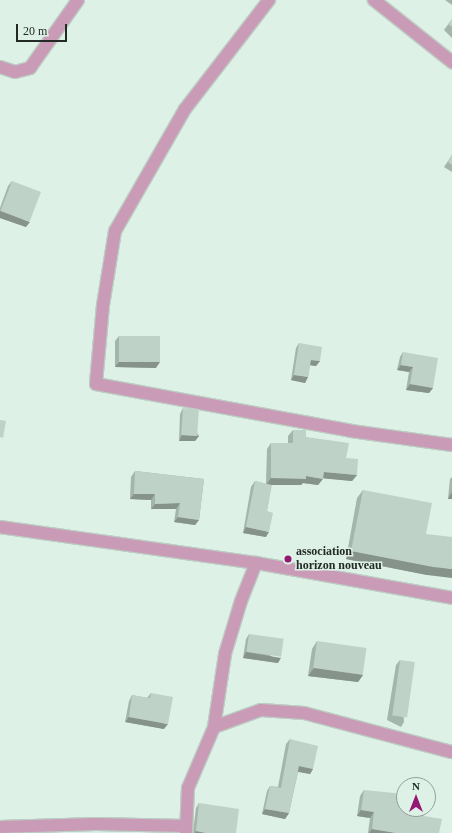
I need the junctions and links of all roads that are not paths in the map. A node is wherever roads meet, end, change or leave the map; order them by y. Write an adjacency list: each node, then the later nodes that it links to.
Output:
1 (78, 0): 5 (street)
2 (269, 0): 6 (street)
3 (374, 0): 4 (street)
4 (452, 62)
5 (0, 67)
6 (452, 445)
7 (0, 527): 8 (street)
8 (256, 563): 9 (street); 10 (street)
9 (452, 598)
10 (214, 727): 11 (street); 13 (street)
11 (452, 752)
12 (0, 827): 13 (street)
13 (186, 829)

